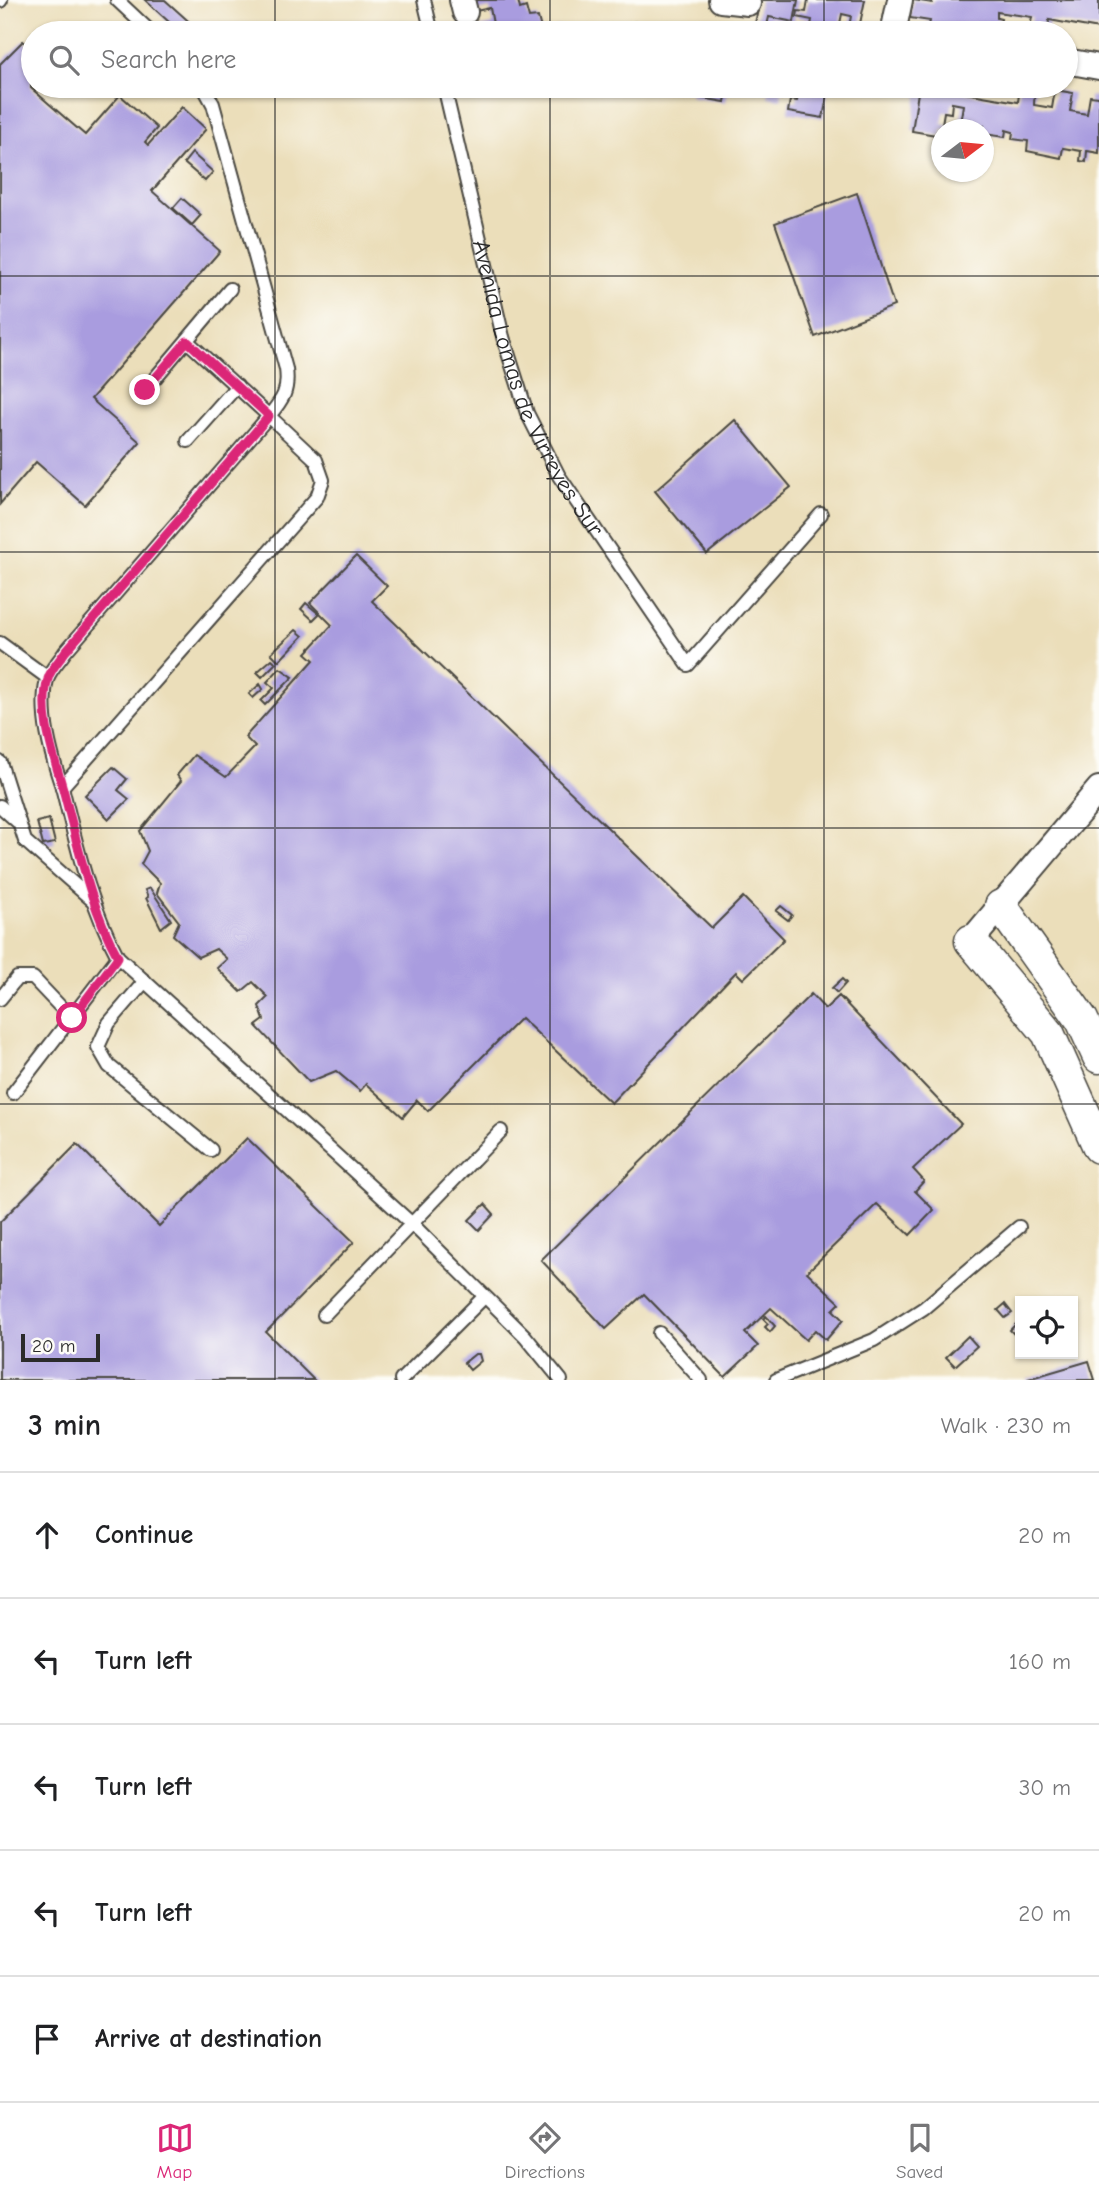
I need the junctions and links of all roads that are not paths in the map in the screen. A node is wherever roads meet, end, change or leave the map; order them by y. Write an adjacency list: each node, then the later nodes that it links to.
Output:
1 (117, 0): 7 (lane)
2 (424, 0): 8 (lane)
3 (721, 0): 6 (street)
4 (884, 0): 9 (street)
5 (900, 0): 10 (street)
6 (748, 3)
7 (139, 21)
8 (429, 21)
9 (880, 21)
10 (896, 21)
11 (1078, 63): 12 (street)
12 (1099, 66)
13 (210, 98): 19 (lane)
14 (447, 98): 21 (lane, Avenida Lomas de Virreyes Sur)
15 (230, 289): 16 (lane)
16 (187, 341): 17 (lane); 18 (lane)
17 (237, 386): 19 (lane); 20 (lane)
18 (145, 390)
19 (269, 416): 23 (lane); 25 (lane)
20 (188, 441)
21 (821, 514)
22 (0, 643): 23 (lane)
23 (48, 678): 25 (lane)
24 (0, 762): 28 (lane)
25 (62, 787): 29 (lane)
26 (1099, 789): 30 (street)
27 (0, 806): 28 (lane)
28 (20, 823): 29 (lane)
29 (92, 900): 32 (lane)
30 (1001, 906): 31 (street); 36 (street)
31 (971, 941): 39 (street)
32 (118, 957): 33 (lane); 35 (lane)
33 (145, 981): 40 (lane); 41 (lane)
34 (0, 999): 35 (lane)
35 (72, 1018): 37 (lane)
36 (1099, 1057)
37 (13, 1093)
38 (501, 1131): 41 (lane)
39 (1099, 1147)
40 (211, 1150)
41 (411, 1224): 43 (lane); 44 (lane)
42 (1019, 1227): 49 (lane)
43 (483, 1298): 46 (lane); 47 (lane)
44 (324, 1315)
45 (659, 1334): 48 (lane)
46 (401, 1380)
47 (562, 1380)
48 (701, 1380)
49 (776, 1380)

